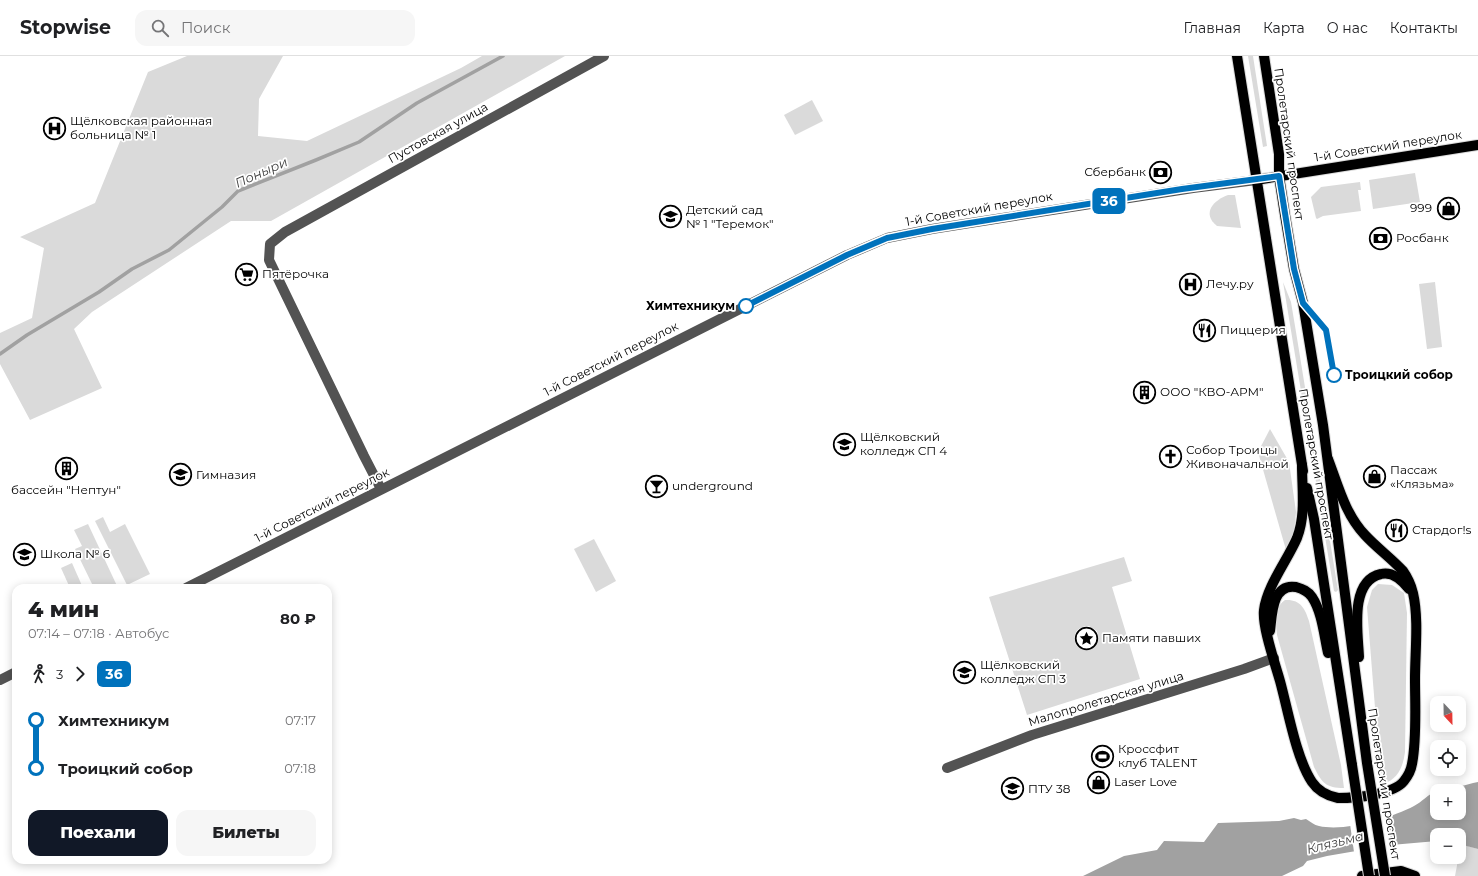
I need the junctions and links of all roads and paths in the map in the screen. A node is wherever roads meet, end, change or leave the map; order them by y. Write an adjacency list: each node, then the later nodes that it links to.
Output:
1 (604, 56): 9 (street, Пустовская улица)
2 (1237, 56): 6 (main road, Пролетарский проспект)
3 (1264, 56): 5 (main road, Пролетарский проспект)
4 (1478, 145): 5 (main road, 1-й Советский переулок)
5 (1279, 176): 6 (main road, 1-й Советский переулок); 7 (main road, Пролетарский проспект)
6 (1256, 180): 8 (main road, Пролетарский проспект); 9 (street, 1-й Советский переулок)
7 (1328, 459): 11 (main road); 16 (main road, Пролетарский проспект)
8 (1302, 466): 12 (main road); 17 (main road, Пролетарский проспект)
9 (381, 489): 10 (street, 1-й Советский переулок)
10 (194, 584)
11 (1413, 594): 13 (main road); 16 (main road)
12 (1269, 641): 13 (main road); 17 (main road)
13 (1274, 658): 18 (street, Малопролетарская улица)
14 (12, 674): 15 (street)
15 (0, 680)
16 (1363, 733): 21 (main road, Пролетарский проспект, bridge)
17 (1347, 737): 20 (main road, Пролетарский проспект, bridge)
18 (947, 768)
19 (1362, 876): 22 (main road)
20 (1369, 876)
21 (1385, 876)
22 (1416, 876)

